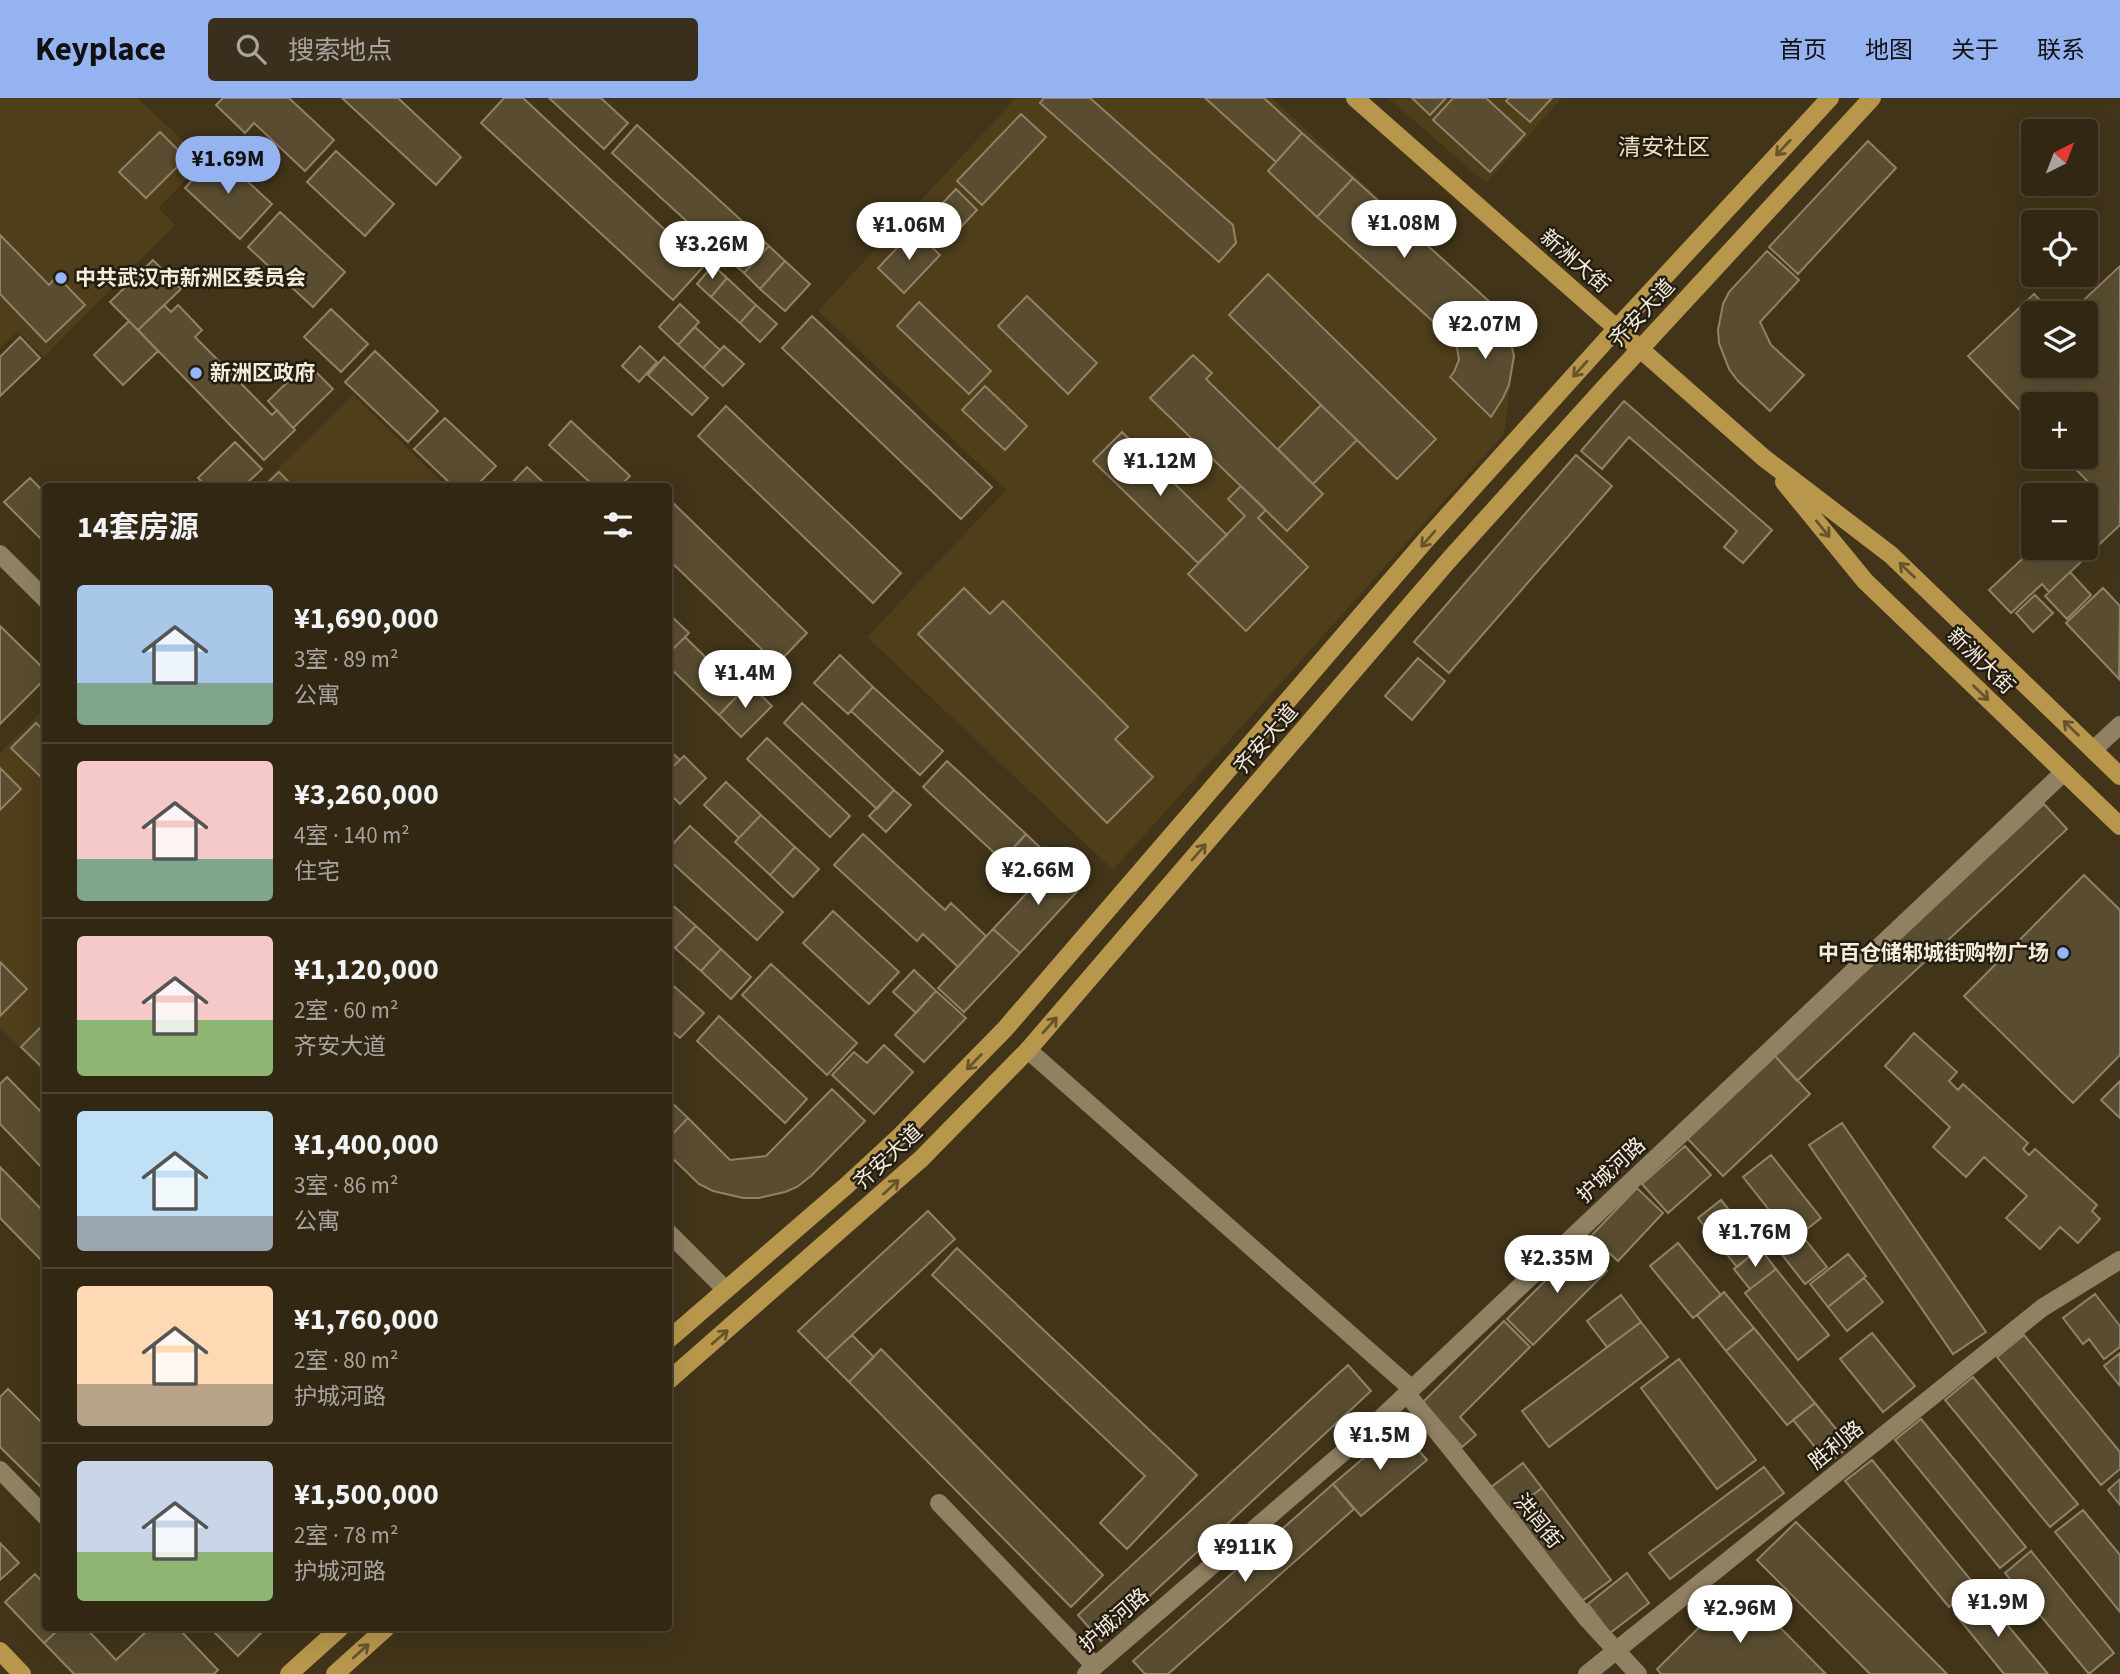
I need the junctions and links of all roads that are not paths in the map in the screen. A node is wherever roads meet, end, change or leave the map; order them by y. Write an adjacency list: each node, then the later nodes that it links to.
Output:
1 (1355, 98): 4 (main road, 新洲大街)
2 (1830, 98): 4 (main road, 齐安大道, one-way to 4)
3 (1872, 98): 5 (main road, 齐安大道)
4 (1617, 328): 5 (main road, 新洲大街); 17 (main road, 齐安大道, one-way to 17)
5 (1641, 349): 6 (main road, 新洲大街); 14 (main road, 齐安大道, one-way to 5)
6 (1765, 457): 10 (main road, 新洲大街, one-way to 6); 11 (main road, 新洲大街, one-way to 11)
7 (0, 554): 8 (street)
8 (42, 596)
9 (2120, 725): 10 (street)
10 (2093, 750): 12 (main road, 新洲大街)
11 (2064, 772): 13 (main road, 新洲大街); 20 (street, 护城河路)
12 (2120, 776)
13 (2120, 826)
14 (1028, 1050): 19 (main road, 齐安大道, one-way to 14); 20 (street, 洪闾街)
15 (672, 1235): 17 (street)
16 (2120, 1260): 27 (street, 胜利路)
17 (726, 1290): 18 (main road, 齐安大道)
18 (672, 1337)
19 (672, 1377)
20 (1409, 1391): 27 (street, 洪闾街); 28 (street, 护城河路)
21 (0, 1470): 23 (street)
22 (939, 1503): 28 (street)
23 (42, 1513)
24 (337, 1631): 30 (main road)
25 (383, 1631): 31 (main road, one-way to 25)
26 (0, 1651): 29 (main road)
27 (1617, 1651): 32 (street, 胜利路); 33 (street, 洪闾街)
28 (1090, 1670)
29 (22, 1674)
30 (289, 1674)
31 (335, 1674)
32 (1587, 1674)
33 (1638, 1674)

